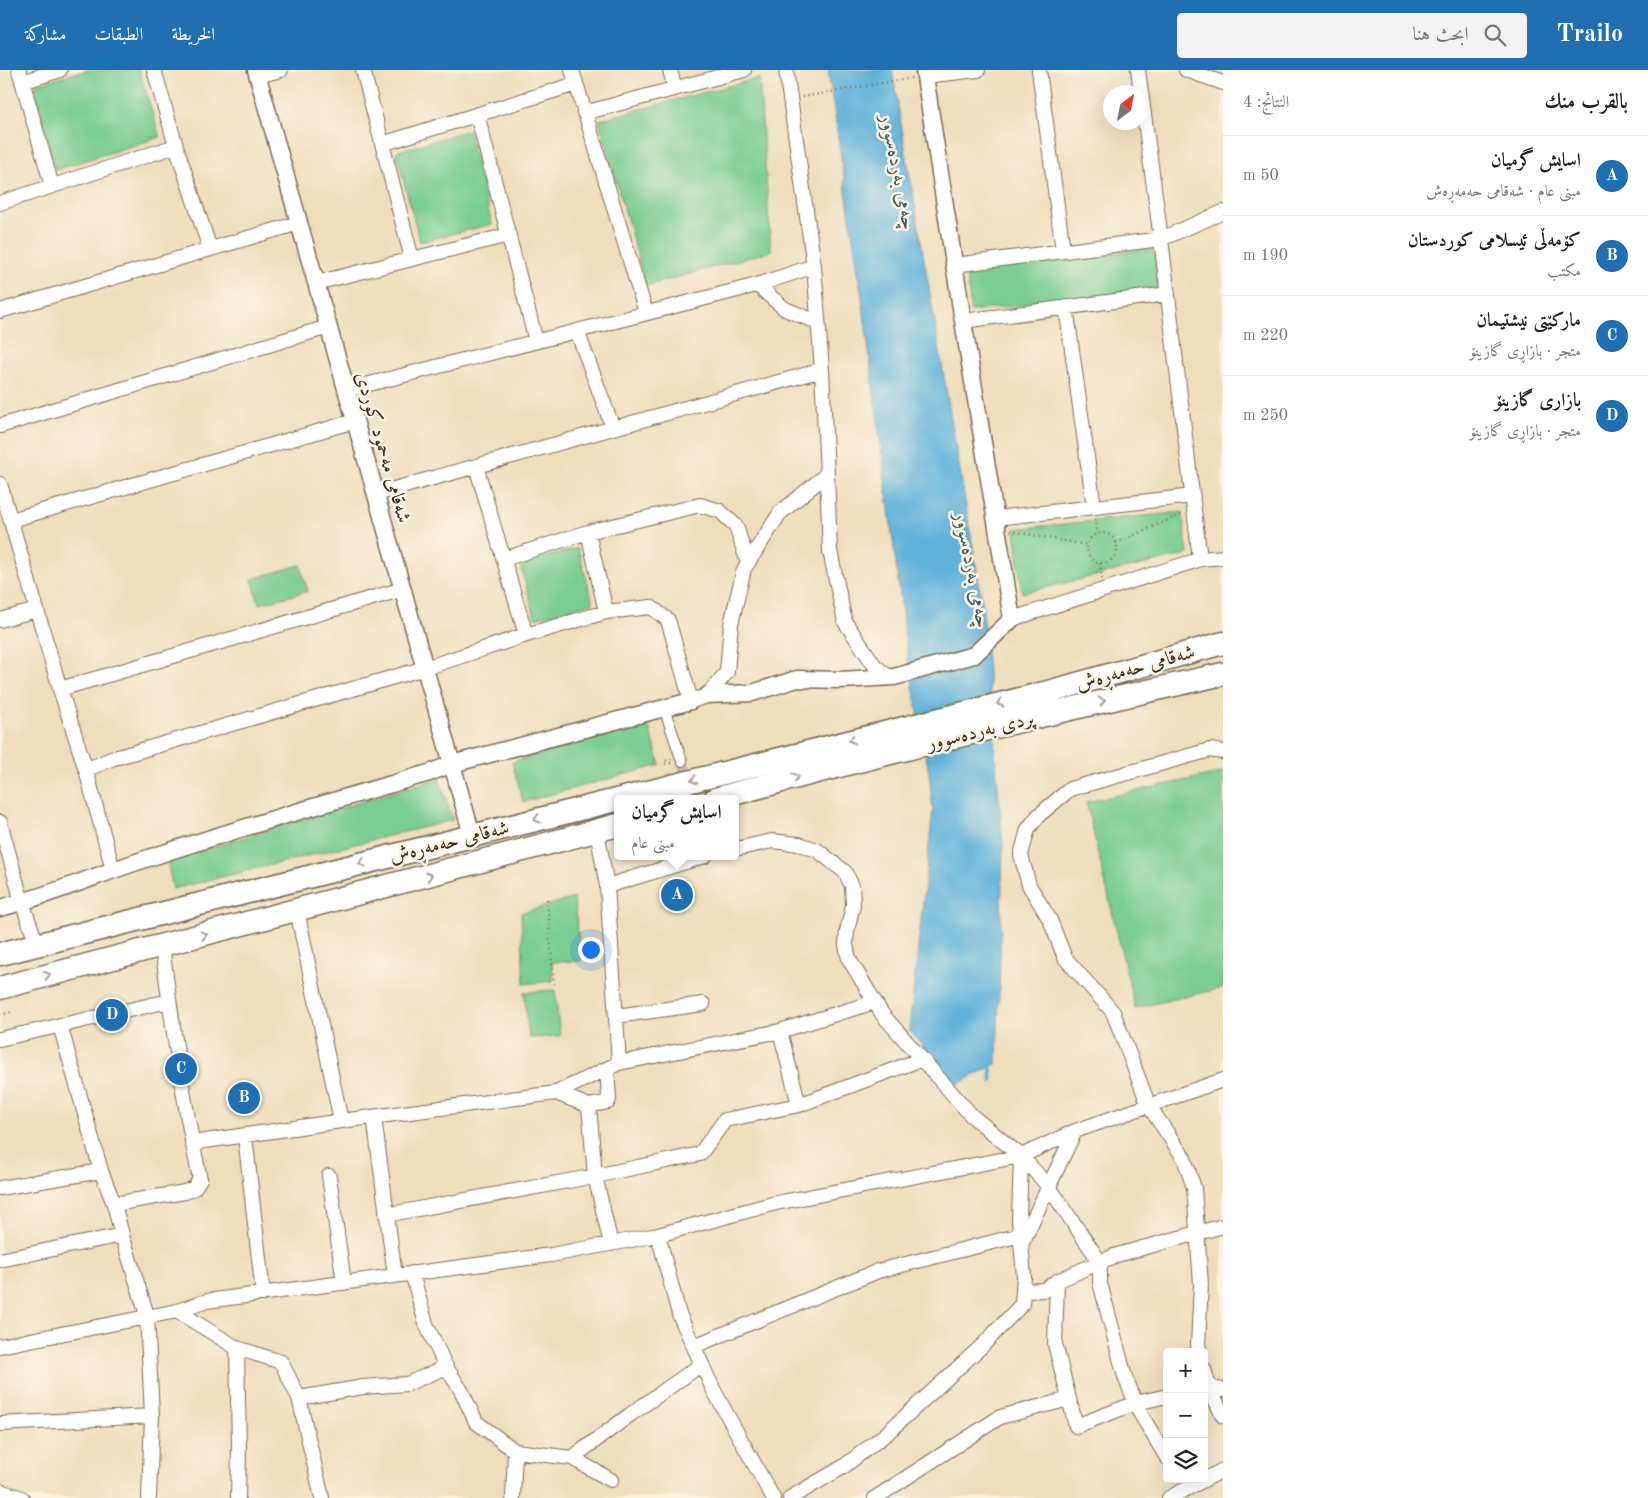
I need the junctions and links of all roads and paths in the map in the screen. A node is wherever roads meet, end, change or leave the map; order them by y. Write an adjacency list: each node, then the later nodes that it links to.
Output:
1 (60, 70): 15 (street)
2 (154, 70): 23 (street)
3 (281, 70): 13 (street)
4 (363, 70): 22 (street)
5 (572, 70): 17 (street)
6 (670, 70): 18 (street)
7 (744, 70): 18 (street)
8 (786, 70): 19 (street)
9 (978, 70): 14 (street)
10 (1039, 70): 31 (street)
11 (1138, 70): 29 (street)
12 (1186, 70): 16 (street)
13 (257, 73): 27 (street, شەقامی مەحمود کوردی)
14 (924, 73): 19 (path); 33 (street)
15 (21, 76): 24 (street)
16 (1223, 83)
17 (576, 84): 20 (street); 21 (street)
18 (674, 89): 20 (street)
19 (791, 99): 34 (street)
20 (584, 113): 40 (street)
21 (477, 114): 22 (street); 28 (street)
22 (382, 144): 32 (street)
23 (176, 146): 24 (street); 30 (street)
24 (52, 186): 25 (street)
25 (0, 203)
26 (1223, 212): 29 (street)
27 (299, 223): 30 (street); 35 (street, شەقامی مەحمود کوردی)
28 (509, 235): 32 (street); 45 (street)
29 (1161, 239): 31 (street); 37 (street)
30 (210, 249): 39 (street)
31 (1063, 251): 33 (street)
32 (412, 259): 35 (street)
33 (954, 265): 41 (street)
34 (814, 266): 36 (street); 42 (street)
35 (316, 283): 43 (street, شەقامی مەحمود کوردی)
36 (757, 284): 40 (street); 42 (street)
37 (1168, 294): 38 (street); 55 (street)
38 (1066, 308): 41 (street); 56 (street)
39 (0, 311)
40 (646, 313): 44 (street)
41 (962, 321): 58 (street)
42 (818, 322): 46 (street)
43 (328, 327): 47 (street, شەقامی مەحمود کوردی); 49 (street)
44 (577, 331): 45 (street); 50 (street)
45 (536, 341): 47 (street)
46 (822, 370): 50 (street); 52 (street)
47 (346, 390): 48 (street, شەقامی مەحمود کوردی)
48 (355, 421): 54 (street, شەقامی مەحمود کوردی); 57 (street)
49 (0, 426)
50 (614, 428): 51 (street)
51 (476, 466): 54 (street); 63 (street)
52 (827, 474): 65 (street); 75 (street)
53 (0, 484): 57 (street)
54 (376, 494): 66 (street, شەقامی مەحمود کوردی)
55 (1194, 502): 56 (street); 60 (path); 64 (street)
56 (1094, 507): 58 (street)
57 (11, 520): 67 (street)
58 (996, 523): 61 (path); 69 (street)
59 (588, 532): 63 (street); 65 (street); 68 (street)
60 (1116, 544): 61 (path); 61 (path)
61 (1087, 545)
62 (1223, 557): 64 (street)
63 (504, 559): 71 (street)
64 (1200, 559): 69 (street)
65 (748, 563): 77 (street)
66 (403, 590): 73 (street, شەقامی مەحمود کوردی); 76 (street)
67 (37, 610): 70 (street); 76 (street)
68 (606, 612): 71 (street); 78 (street)
69 (1012, 619): 75 (street)
70 (0, 620)
71 (526, 635): 73 (street)
72 (1223, 643): 79 (highway, شەقامی حەمەڕەش)
73 (425, 668): 85 (street, شەقامی مەحمود کوردی); 86 (street)
74 (1223, 674): 79 (highway, شەقامی حەمەڕەش, one-way to 74)
75 (889, 677): 77 (street)
76 (60, 689): 86 (street)
77 (708, 695): 78 (street)
78 (691, 701): 80 (street)
79 (1051, 702): 81 (highway, پردی بەردەسوور)
80 (664, 708): 83 (street); 85 (street)
81 (902, 738): 84 (highway, شەقامی حەمەڕەش, one-way to 84); 87 (highway, one-way to 81)
82 (1223, 752): 123 (street)
83 (682, 762)
84 (764, 762): 87 (highway); 88 (highway, شەقامی حەمەڕەش, one-way to 88)
85 (452, 764): 94 (street, شەقامی مەحمود کوردی); 97 (street)
86 (86, 770): 97 (street)
87 (768, 784): 89 (highway)
88 (632, 795)
89 (729, 795)
90 (614, 800): 94 (highway, شەقامی حەمەڕەش, one-way to 94)
91 (0, 822): 100 (street)
92 (614, 826): 93 (highway, شەقامی حەمەڕەش)
93 (597, 831): 98 (street); 102 (highway, شەقامی حەمەڕەش, one-way to 93)
94 (472, 835): 103 (highway, شەقامی حەمەڕەش, one-way to 103)
95 (739, 848): 109 (street)
96 (692, 860): 98 (street)
97 (113, 870): 100 (street)
98 (607, 886): 113 (street)
99 (547, 899): 106 (path)
100 (22, 902): 101 (street); 103 (street)
101 (0, 908)
102 (297, 910): 104 (highway, شەقامی حەمەڕەش, one-way to 102); 125 (street)
103 (36, 945): 105 (highway, شەقامی حەمەڕەش)
104 (162, 946): 107 (highway, شەقامی حەمەڕەش, one-way to 104); 108 (street)
105 (0, 954)
106 (554, 986)
107 (0, 988)
108 (170, 1001): 114 (street); 128 (street)
109 (875, 1002): 115 (street); 117 (street)
110 (703, 1004): 113 (street)
111 (11, 1012): 112 (path)
112 (0, 1015)
113 (616, 1016): 118 (street)
114 (60, 1025): 116 (street); 130 (street)
115 (780, 1031): 118 (street); 121 (street)
116 (0, 1039)
117 (922, 1058): 121 (street); 129 (street)
118 (613, 1066): 120 (street); 122 (street)
119 (1223, 1080): 123 (street)
120 (556, 1093): 122 (street); 124 (street)
121 (799, 1105): 132 (street)
122 (589, 1106): 132 (street)
123 (1149, 1106): 126 (street); 138 (street)
124 (374, 1117): 125 (street); 136 (street)
125 (341, 1121): 127 (street)
126 (1075, 1131): 129 (street); 133 (street)
127 (245, 1136): 128 (street); 150 (street)
128 (192, 1143): 135 (street)
129 (1021, 1156): 133 (street); 139 (street); 141 (street)
130 (101, 1171): 134 (street); 135 (street)
131 (329, 1176): 148 (street)
132 (595, 1176): 136 (street); 142 (street)
133 (1049, 1187): 141 (street); 144 (street)
134 (0, 1188)
135 (114, 1204): 140 (street)
136 (386, 1215): 146 (street)
137 (1223, 1226): 138 (street)
138 (1198, 1232): 144 (street); 156 (street)
139 (658, 1235): 142 (street); 154 (street)
140 (122, 1236): 143 (street); 152 (street)
141 (1021, 1240): 149 (street); 154 (street)
142 (611, 1244): 145 (street)
143 (0, 1260)
144 (1100, 1262): 147 (street); 165 (street)
145 (412, 1273): 146 (street); 158 (street)
146 (395, 1276): 148 (street)
147 (1057, 1281): 149 (street); 164 (street)
148 (344, 1283): 150 (street)
149 (1024, 1291): 182 (street)
150 (263, 1294): 151 (street)
151 (177, 1311): 152 (street); 155 (street)
152 (147, 1315): 153 (street); 166 (street)
153 (0, 1346)
154 (694, 1346): 157 (street)
155 (237, 1348): 163 (street); 178 (street)
156 (1199, 1348)
157 (702, 1364): 171 (street); 181 (street)
158 (446, 1367): 163 (street); 169 (street)
159 (1208, 1388): 161 (street)
160 (1208, 1390): 167 (street)
161 (1223, 1390)
162 (1163, 1397): 165 (street)
163 (298, 1398): 179 (street)
164 (1069, 1399): 165 (street); 183 (street)
165 (1136, 1403): 170 (street)
166 (152, 1416): 168 (street); 177 (street)
167 (1223, 1416)
168 (0, 1424)
169 (515, 1451): 171 (street); 180 (street)
170 (1163, 1451)
171 (572, 1458): 173 (street)
172 (1223, 1470): 174 (street)
173 (611, 1480)
174 (1184, 1489): 184 (street)
175 (0, 1491): 176 (street)
176 (22, 1498)
177 (149, 1498)
178 (238, 1498)
179 (322, 1498)
180 (513, 1498)
181 (773, 1498)
182 (790, 1498)
183 (875, 1498)
184 (1169, 1498)

